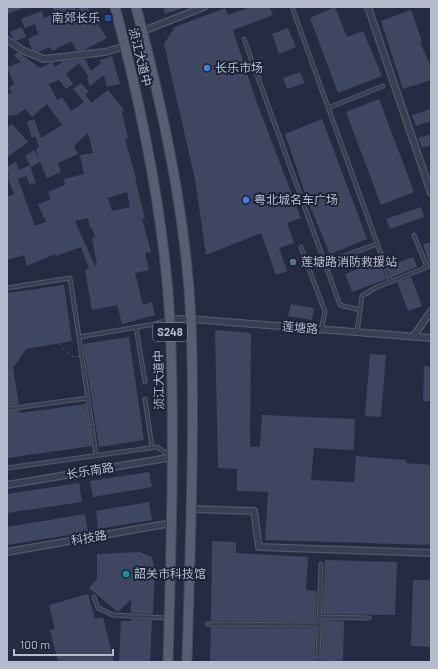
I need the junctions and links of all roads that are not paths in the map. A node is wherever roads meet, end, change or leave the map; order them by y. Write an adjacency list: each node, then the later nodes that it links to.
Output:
1 (115, 7): 9 (main road, 浈江大道中 / S248)
2 (136, 7): 6 (main road, 浈江大道中 / S248)
3 (204, 7): 6 (street)
4 (292, 7): 11 (lane)
5 (368, 7): 12 (street)
6 (143, 31): 22 (main road, 浈江大道中 / S248)
7 (244, 39): 16 (lane)
8 (7, 40): 9 (street)
9 (126, 46): 21 (main road, 浈江大道中 / S248)
10 (383, 86): 11 (lane)
11 (328, 108): 14 (lane)
12 (431, 193)
13 (414, 235): 17 (lane)
14 (377, 244): 16 (lane); 17 (lane)
15 (301, 247): 24 (lane)
16 (325, 263): 19 (lane)
17 (391, 282): 19 (lane)
18 (7, 288): 26 (lane)
19 (360, 310): 25 (lane)
20 (431, 311): 27 (street)
21 (170, 319): 22 (street, 莲塘路); 23 (lane); 35 (main road, 浈江大道中 / S248)
22 (191, 319): 24 (street, 莲塘路); 38 (main road, 浈江大道中 / S248)
23 (136, 327): 26 (lane); 29 (lane)
24 (321, 330): 25 (street, 莲塘路)
25 (357, 332): 27 (street, 莲塘路)
26 (79, 337): 30 (lane)
27 (413, 337): 28 (street, 莲塘路)
28 (431, 338)
29 (145, 382)
30 (88, 398): 32 (lane); 34 (lane)
31 (145, 399): 33 (lane)
32 (7, 409)
33 (152, 447): 34 (lane); 35 (lane)
34 (96, 455): 36 (lane)
35 (173, 457): 37 (street, 长乐南路); 39 (main road, 浈江大道中 / S248)
36 (7, 468)
37 (7, 484)
38 (191, 509): 41 (street); 50 (main road, 浈江大道中 / S248)
39 (172, 523): 40 (street, 科技路); 45 (main road, 浈江大道中 / S248)
40 (7, 552)
41 (431, 553)
42 (321, 564): 44 (lane)
43 (94, 597): 45 (lane)
44 (319, 617): 46 (lane); 48 (lane)
45 (169, 618): 49 (main road, 浈江大道中 / S248)
46 (369, 618)
47 (207, 624): 48 (lane)
48 (318, 625): 51 (lane)
49 (168, 662)
50 (187, 662)
51 (318, 662)

